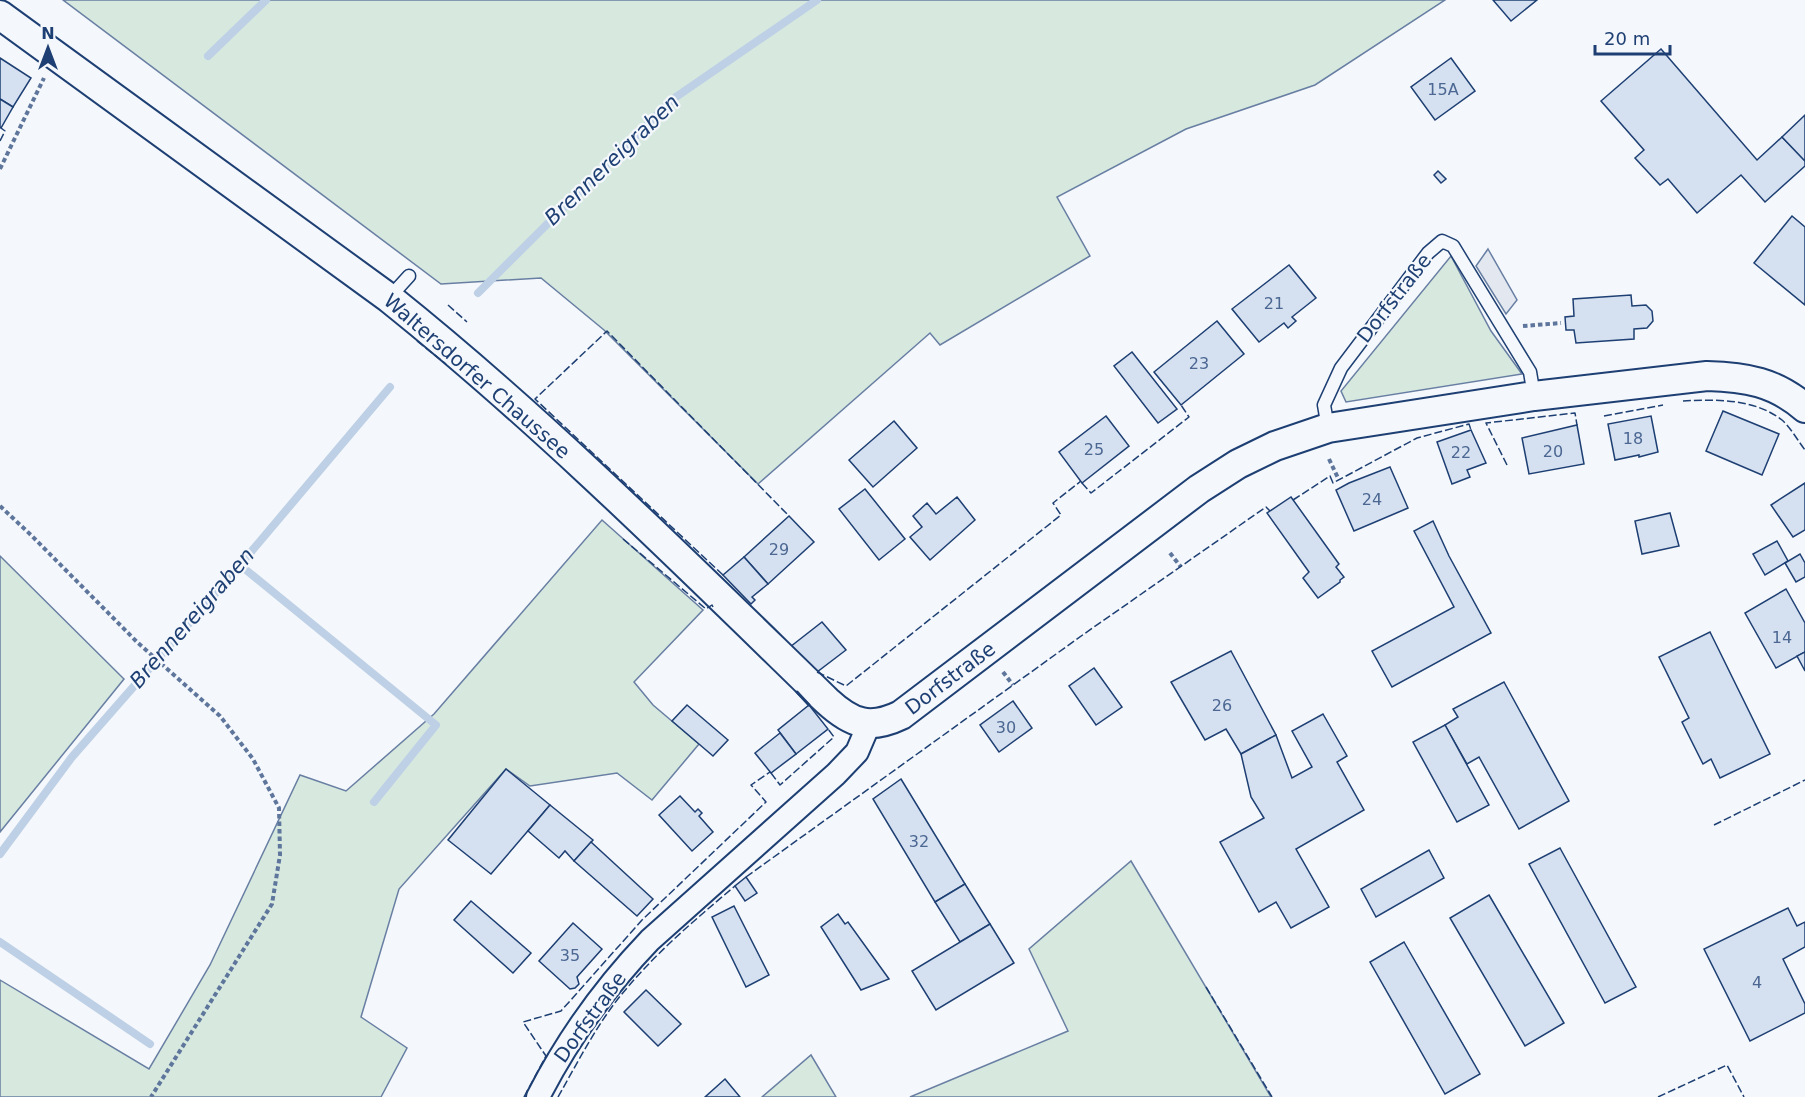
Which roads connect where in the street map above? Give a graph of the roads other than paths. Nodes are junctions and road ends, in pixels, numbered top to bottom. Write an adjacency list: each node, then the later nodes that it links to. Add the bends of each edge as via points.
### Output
1 (0, 15): 3 (street, Waltersdorfer Chaussee)
2 (409, 276): 3 (lane)
3 (389, 298): 7 (street, Waltersdorfer Chaussee, via 448,345 608,490 843,716)
4 (1534, 396): 5 (street, Dorfstraße, via 1735,376 1764,383); 6 (street, Dorfstraße); 6 (lane, Dorfstraße, via 1530,372 1453,246 1442,241 1428,253 1341,368 1324,405)
5 (1805, 408)
6 (1328, 428): 7 (street, Dorfstraße, via 1247,459 1199,489 902,715)
7 (869, 724): 8 (street, Dorfstraße, via 857,752 836,774 633,958 563,1050)
8 (538, 1097)

